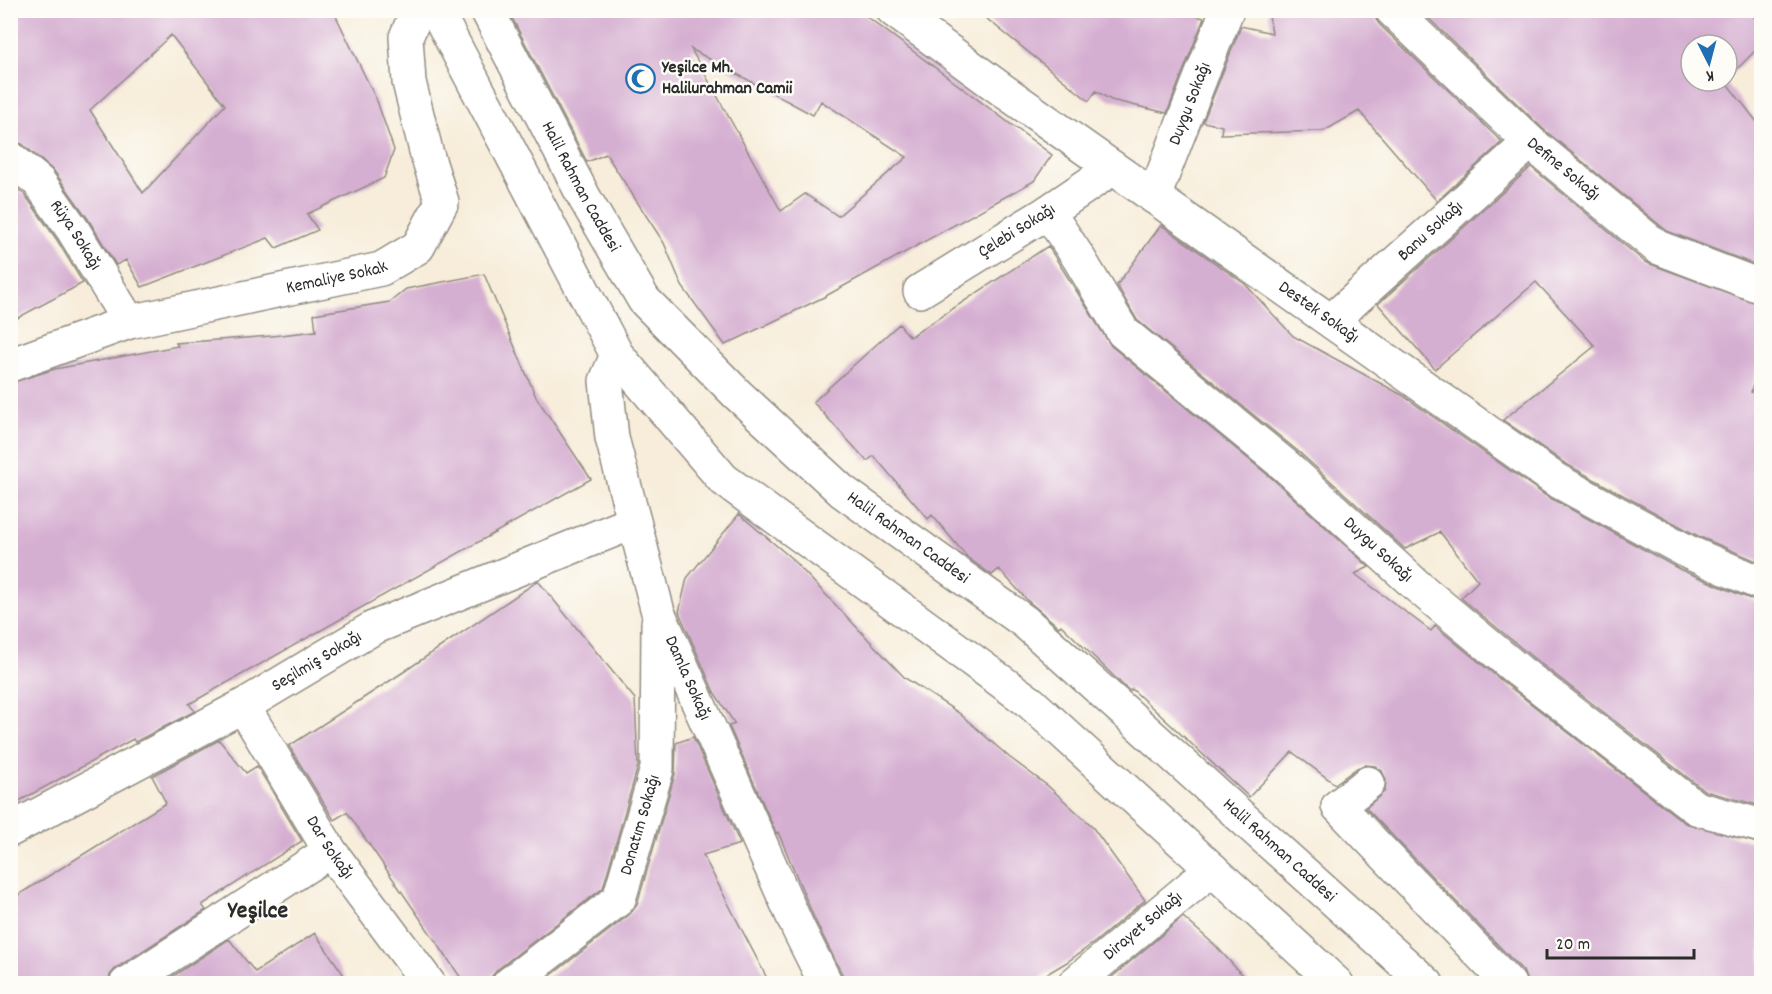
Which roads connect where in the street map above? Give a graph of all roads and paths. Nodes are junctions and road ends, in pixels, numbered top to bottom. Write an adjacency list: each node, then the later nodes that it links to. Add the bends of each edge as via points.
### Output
1 (418, 10): 15 (street, Kemaliye Sokak, via 406,37 409,82 442,202 418,247 381,269)
2 (436, 10): 16 (street)
3 (487, 10): 33 (street, Halil Rahman Caddesi, via 584,197 644,300 737,394 842,491 1025,622)
4 (893, 10): 9 (street, Destek Sokağı)
5 (1227, 10): 10 (street, Duygu Sokağı)
6 (1392, 10): 7 (street, Define Sokağı)
7 (1530, 142): 12 (street, Define Sokağı, via 1657,247); 14 (street, Banu Sokağı)
8 (10, 158): 15 (street, Rüya Sokağı, via 39,182)
9 (1113, 168): 10 (street, Destek Sokağı); 11 (street, Çelebi Sokağı)
10 (1154, 197): 14 (street, Destek Sokağı)
11 (1048, 212): 13 (street, Çelebi Sokağı); 23 (street, Duygu Sokağı, via 1123,333 1286,466 1417,586 1519,671 1696,808)
12 (1761, 287)
13 (920, 291)
14 (1331, 321): 19 (street, Destek Sokağı, via 1556,480 1690,553)
15 (129, 322): 17 (street, Kemaliye Sokak)
16 (617, 356): 18 (street, Damla Sokağı, via 606,381 612,438); 26 (street, via 723,479 1031,703)
17 (10, 364)
18 (634, 522): 20 (street, Damla Sokağı); 21 (street, Seçilmiş Sokağı, via 374,628)
19 (1761, 584)
20 (658, 612): 29 (street, Donatım Sokağı, via 657,769 619,899); 30 (street, Damla Sokağı)
21 (243, 706): 24 (street, Seçilmiş Sokağı); 25 (street, Dar Sokağı)
22 (1368, 783): 34 (street, via 1338,806)
23 (1761, 826)
24 (10, 830)
25 (330, 851): 27 (street); 28 (street, Dar Sokağı)
26 (1212, 869): 31 (street, Dirayet Sokağı); 32 (street)
27 (126, 984)
28 (429, 984)
29 (509, 984)
30 (826, 984)
31 (1074, 984)
32 (1336, 984)
33 (1427, 984)
34 (1509, 984)

